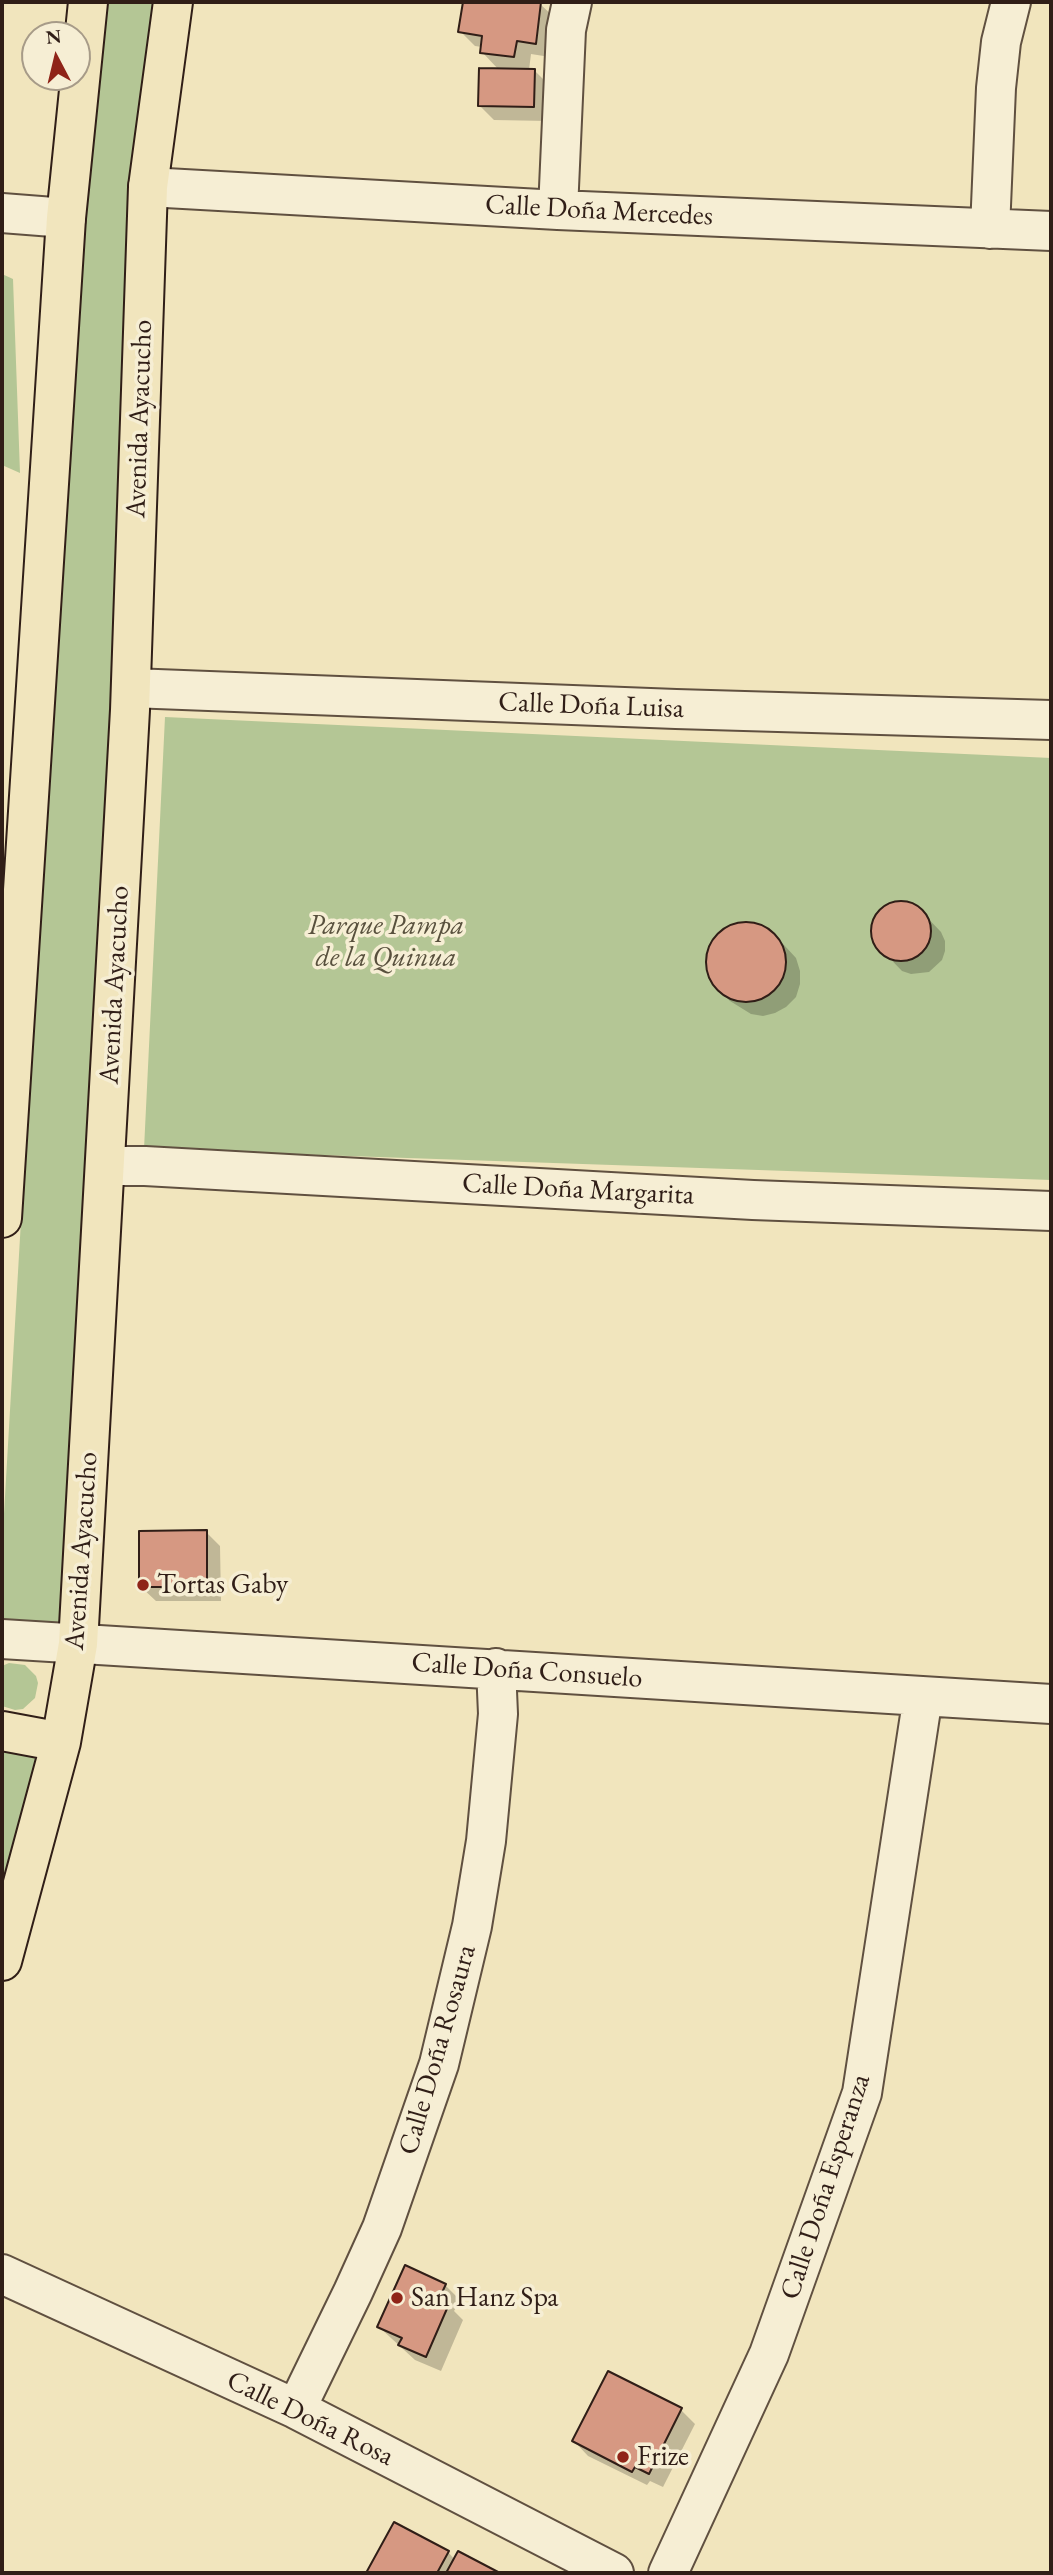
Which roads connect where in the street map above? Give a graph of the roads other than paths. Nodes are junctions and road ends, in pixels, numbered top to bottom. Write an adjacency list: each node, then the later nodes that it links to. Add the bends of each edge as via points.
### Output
1 (88, 2): 8 (main road)
2 (173, 2): 5 (main road, Avenida Ayacucho)
3 (572, 2): 6 (street, via 565,43)
4 (1011, 2): 9 (street, via 996,88)
5 (148, 187): 6 (street, Calle Doña Mercedes); 11 (main road, Avenida Ayacucho)
6 (558, 209): 9 (street, Calle Doña Mercedes)
7 (2, 213): 8 (street)
8 (66, 218): 15 (main road)
9 (990, 229): 10 (street, Calle Doña Mercedes)
10 (1051, 231)
11 (131, 688): 12 (street, Calle Doña Luisa); 13 (main road, Avenida Ayacucho)
12 (1051, 720)
13 (105, 1166): 14 (street, Calle Doña Margarita); 17 (main road, Avenida Ayacucho)
14 (1051, 1211)
15 (2, 1218)
16 (2, 1639): 17 (street, Calle Doña Consuelo)
17 (78, 1644): 18 (street, Calle Doña Consuelo); 22 (main road, Avenida Ayacucho)
18 (495, 1668): 19 (street, Calle Doña Consuelo); 25 (street, Calle Doña Rosaura, via 498,1714 486,1841 472,1926 439,2064 382,2228)
19 (923, 1696): 20 (street, Calle Doña Consuelo); 27 (street, Calle Doña Esperanza, via 862,2093 769,2354)
20 (1051, 1704)
21 (2, 1731): 22 (main road)
22 (61, 1742): 23 (main road, Avenida Ayacucho)
23 (2, 1961)
24 (2, 2274): 25 (street, Calle Doña Rosa)
25 (296, 2409): 26 (street, Calle Doña Rosa)
26 (614, 2573)
27 (668, 2573)

